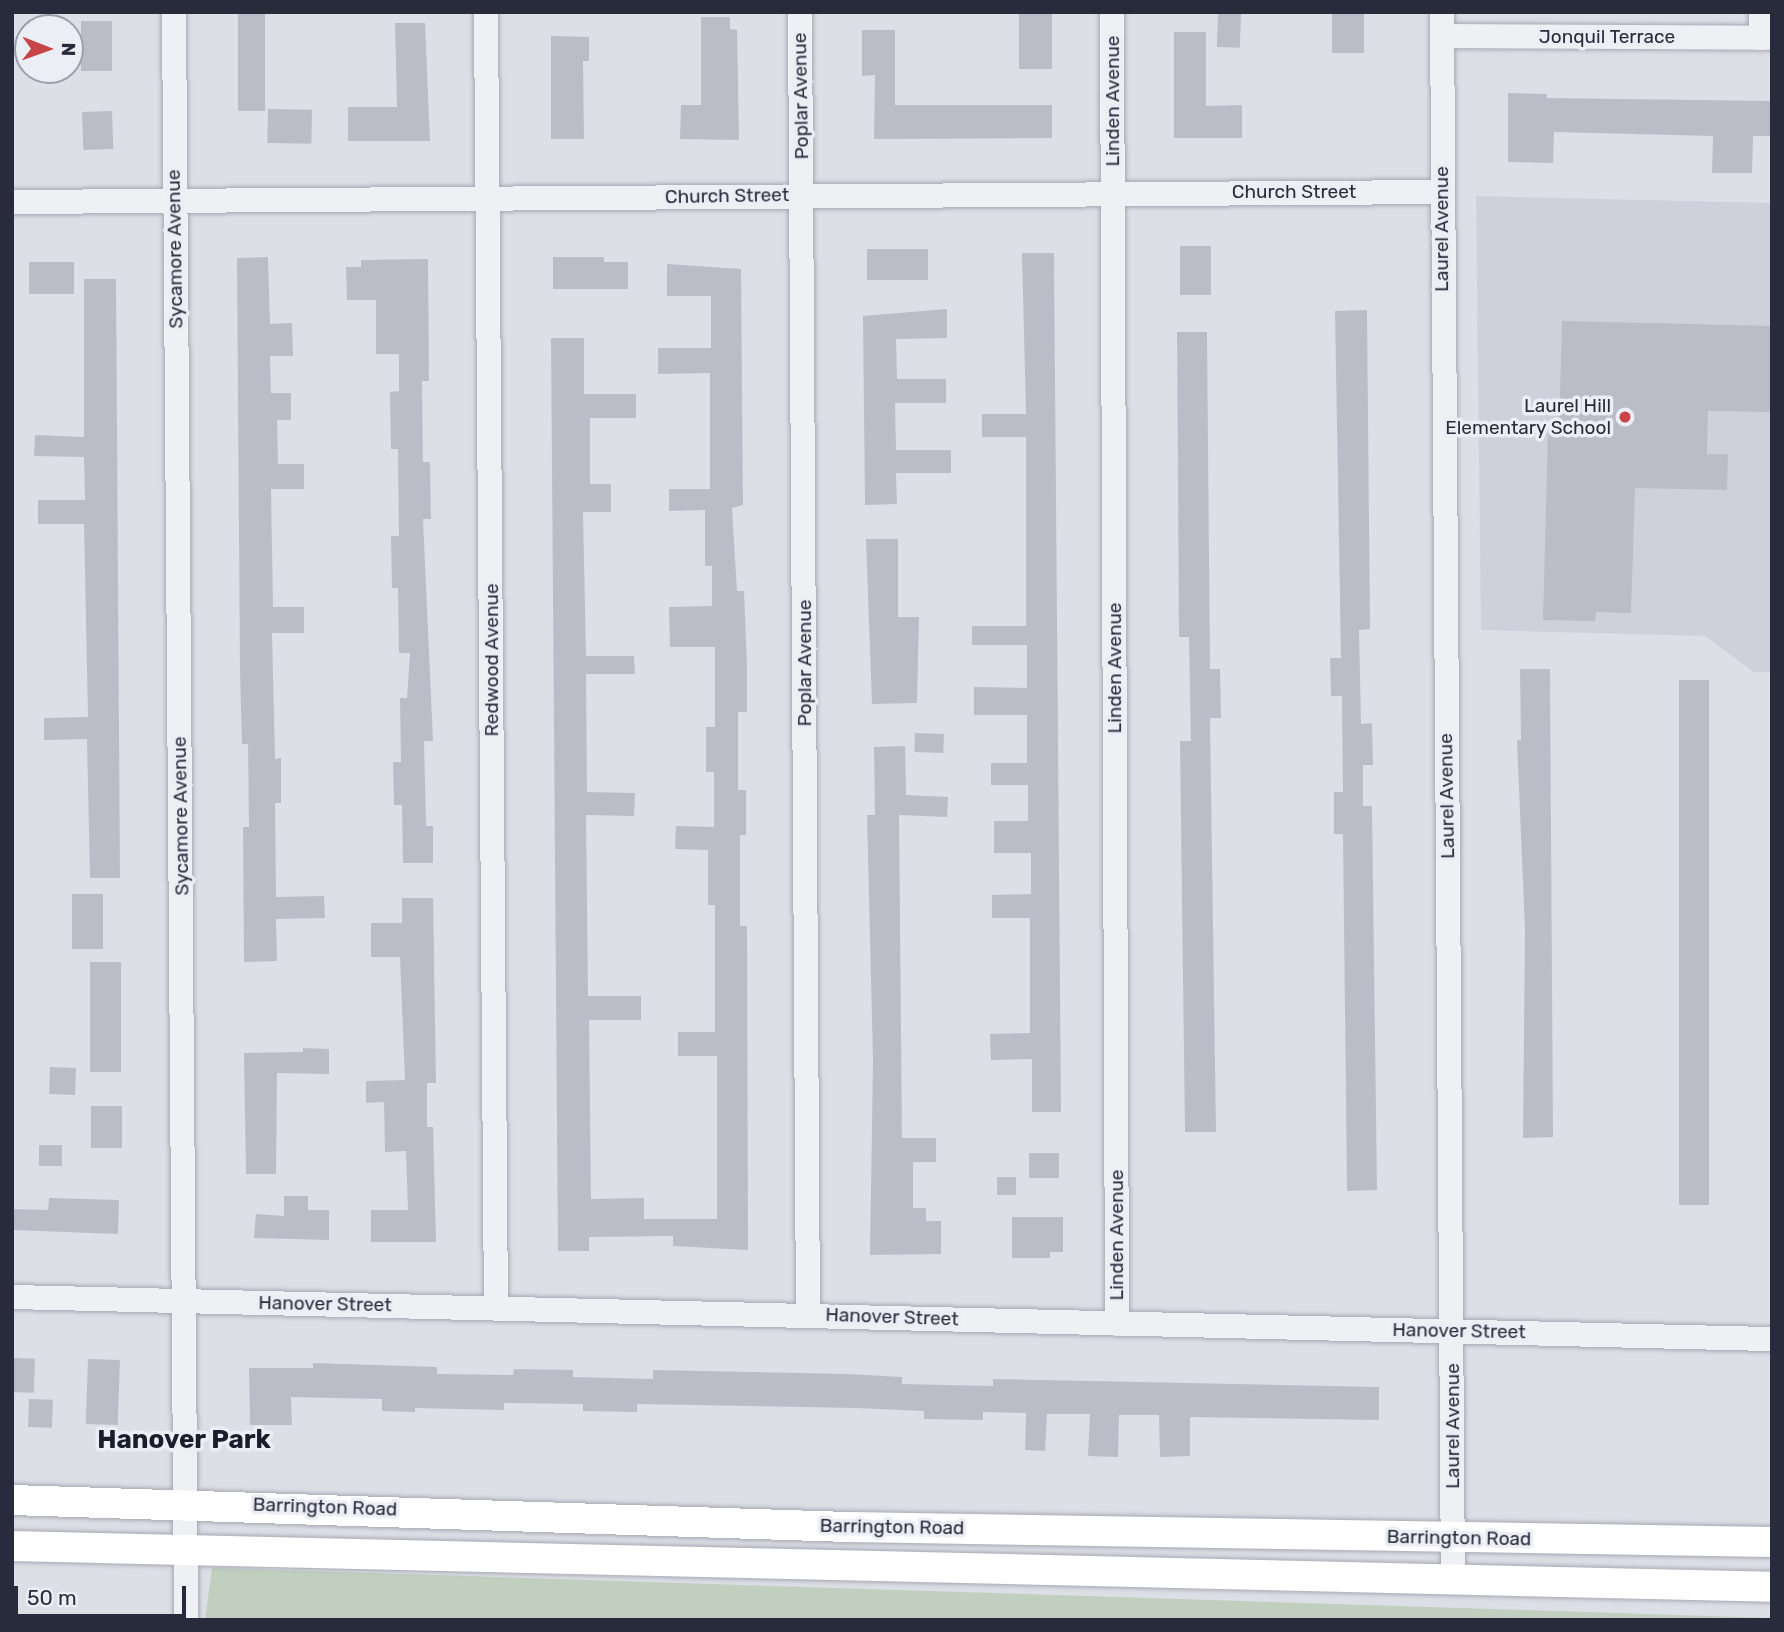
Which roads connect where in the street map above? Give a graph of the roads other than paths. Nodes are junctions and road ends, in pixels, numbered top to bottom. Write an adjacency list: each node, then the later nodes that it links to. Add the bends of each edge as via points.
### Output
1 (174, 12): 12 (street, Sycamore Avenue)
2 (486, 12): 11 (street, Redwood Avenue)
3 (800, 12): 10 (street, Poplar Avenue)
4 (1112, 12): 8 (street, Linden Avenue)
5 (1761, 12): 7 (street)
6 (1442, 24): 7 (street, Jonquil Terrace); 9 (street, Laurel Avenue)
7 (1766, 38)
8 (1113, 192): 9 (street, Church Street); 10 (street, Church Street); 18 (street, Linden Avenue)
9 (1441, 192): 19 (street, Laurel Avenue)
10 (802, 195): 11 (street, Church Street); 17 (street, Poplar Avenue)
11 (488, 198): 12 (street, Church Street); 16 (street, Redwood Avenue)
12 (175, 200): 13 (street, Church Street); 15 (street, Sycamore Avenue)
13 (12, 202)
14 (12, 1297): 15 (street, Hanover Street)
15 (185, 1304): 16 (street, Hanover Street); 22 (street, Sycamore Avenue)
16 (496, 1307): 17 (street, Hanover Street)
17 (808, 1314): 18 (street, Hanover Street)
18 (1117, 1324): 19 (street, Hanover Street)
19 (1452, 1331): 20 (street, Hanover Street); 23 (street, Laurel Avenue)
20 (1772, 1339)
21 (12, 1500): 22 (main road, Barrington Road)
22 (186, 1502): 23 (main road, Barrington Road, via 849,1527); 26 (street, Sycamore Avenue)
23 (1453, 1538): 24 (main road, Barrington Road); 27 (street, Laurel Avenue)
24 (1772, 1542)
25 (12, 1546): 26 (main road, Barrington Road)
26 (185, 1550): 27 (main road, Barrington Road); 29 (street, Sycamore Avenue)
27 (1454, 1579): 28 (main road, Barrington Road)
28 (1772, 1587)
29 (186, 1620)

